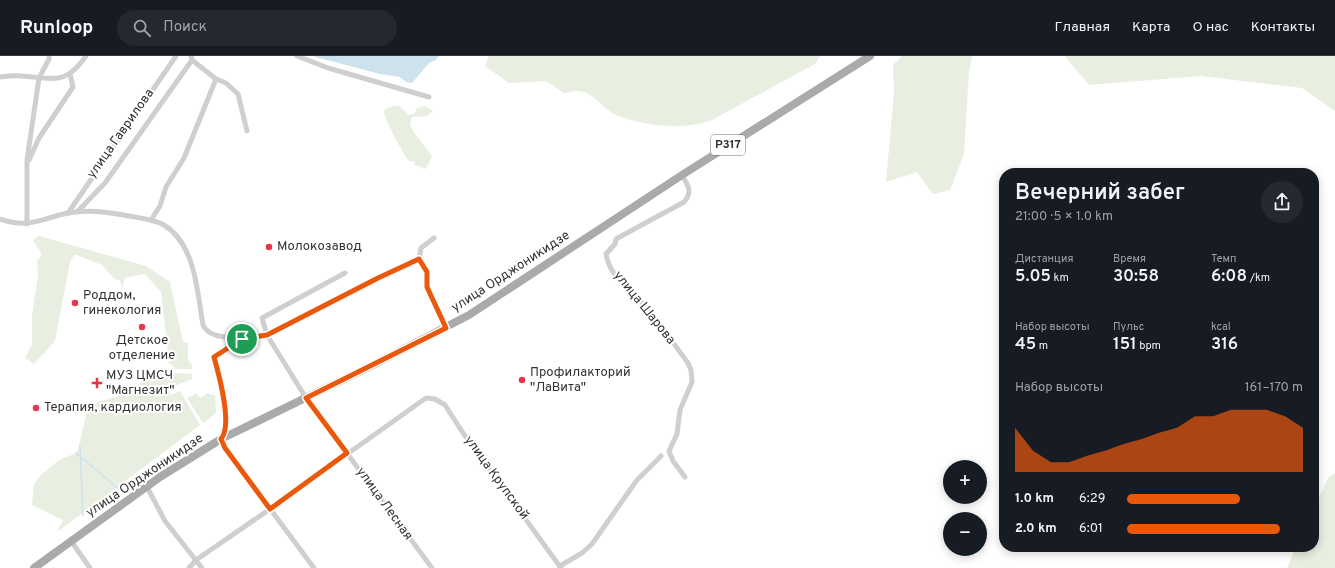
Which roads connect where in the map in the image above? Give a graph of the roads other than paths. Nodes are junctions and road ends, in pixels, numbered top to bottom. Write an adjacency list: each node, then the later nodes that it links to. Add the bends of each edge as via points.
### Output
1 (49, 56): 9 (street)
2 (86, 56): 7 (street)
3 (176, 56): 16 (street, улица Гаврилова)
4 (297, 56): 11 (street, via 328,68)
5 (870, 56): 14 (main road, Р317)
6 (191, 58): 10 (street, улица Гаврилова); 15 (street, улица Гаврилова, via 105,183)
7 (70, 74): 9 (street, via 55,80); 13 (street, via 73,87 39,138)
8 (0, 77): 9 (street, via 21,75)
9 (39, 78): 13 (street)
10 (216, 79): 12 (street, улица Гаврилова, via 226,83 238,94); 18 (street, via 184,158 166,187 160,206)
11 (429, 97)
12 (247, 131)
13 (27, 165): 19 (street)
14 (682, 175): 23 (main road, улица Орджоникидзе / Р317, via 496,299); 30 (street, улица Шарова, via 690,192 684,202 616,240 606,254 615,274 651,313 691,370 690,386 680,410 677,434 669,451)
15 (77, 212): 16 (street); 18 (street, via 96,211)
16 (68, 213): 19 (street)
17 (0, 219): 19 (street, via 15,224)
18 (151, 220): 25 (street, via 164,225 186,250 206,331 214,335)
19 (27, 224)
20 (434, 238): 21 (street, via 421,248)
21 (419, 259): 23 (street, via 427,272 427,287); 24 (street)
22 (345, 273): 24 (street, улица Лесная, via 262,318)
23 (446, 328): 26 (main road, улица Орджоникидзе / Р317)
24 (267, 335): 25 (street); 26 (street, улица Лесная)
25 (242, 339): 27 (street, via 214,357 223,390 226,420 224,436)
26 (306, 398): 27 (main road, улица Орджоникидзе / Р317); 28 (street, улица Лесная)
27 (221, 439): 31 (main road, улица Орджоникидзе / Р317); 32 (street)
28 (347, 453): 32 (street); 35 (street, улица Крупской, via 426,398 435,399 445,405); 41 (street, улица Лесная)
29 (661, 456): 35 (street, via 637,480 592,544 582,554)
30 (685, 477)
31 (147, 486): 33 (main road, улица Орджоникидзе / Р317); 34 (street, via 165,521)
32 (270, 509): 34 (street); 40 (street)
33 (71, 541): 36 (main road, улица Орджоникидзе / Р317); 37 (street)
34 (196, 560): 38 (street); 39 (street)
35 (561, 567)
36 (34, 568)
37 (90, 568)
38 (189, 568)
39 (202, 568)
40 (314, 568)
41 (432, 568)

